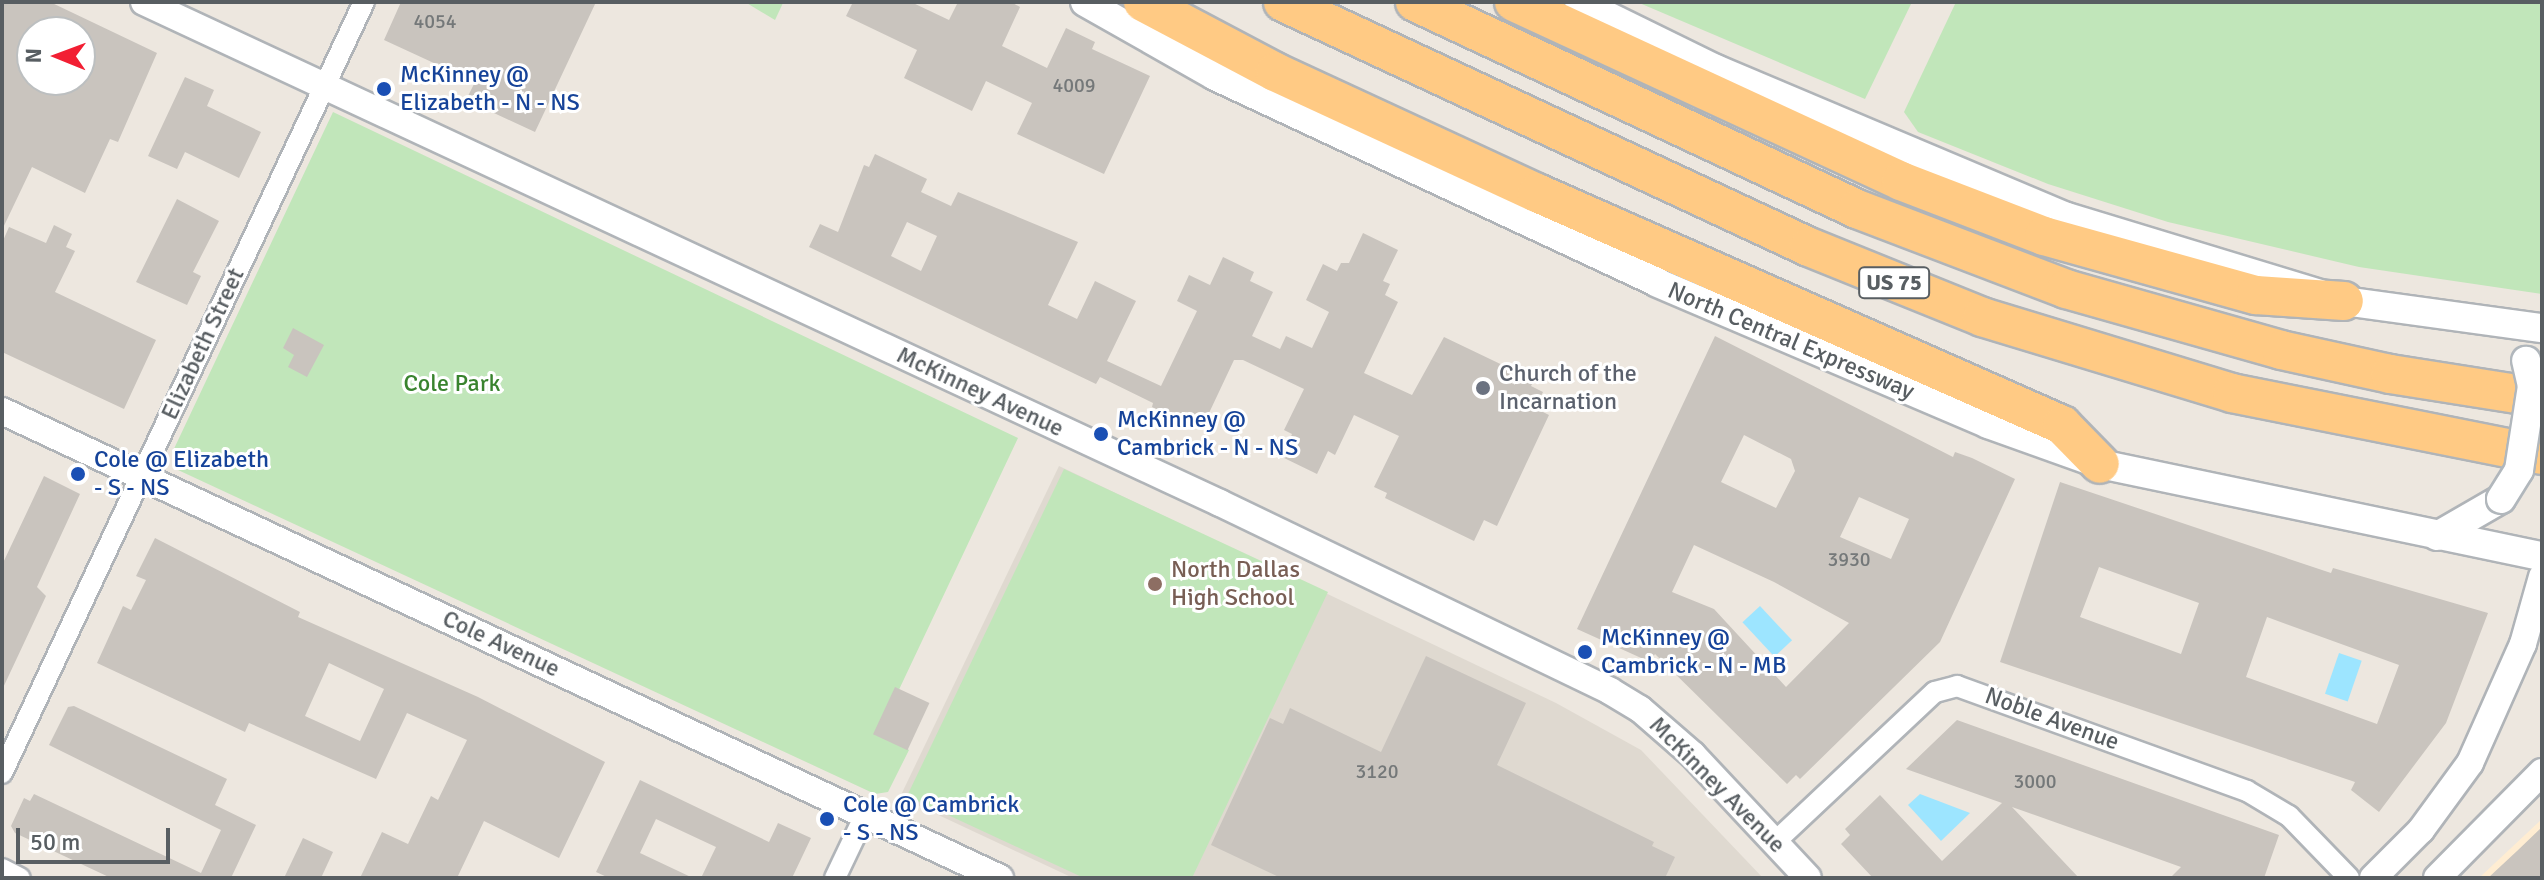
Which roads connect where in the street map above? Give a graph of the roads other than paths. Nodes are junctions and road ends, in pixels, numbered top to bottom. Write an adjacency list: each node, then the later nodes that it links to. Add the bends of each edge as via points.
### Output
1 (144, 2): 9 (street, McKinney Avenue)
2 (364, 2): 9 (street, Elizabeth Street)
3 (1085, 2): 16 (main road, North Central Expressway, via 1215,76 1658,283 1876,379)
4 (1143, 2): 16 (highway, via 1330,98 2062,425)
5 (1283, 2): 15 (highway, US 75, via 1786,237 1982,317 2232,393)
6 (1415, 2): 13 (highway, US 75, via 1857,209 2053,284 2281,350)
7 (1514, 2): 10 (highway, via 1901,181 2044,236 2256,295)
8 (1579, 2): 10 (main road, via 1716,69 2067,217)
9 (325, 86): 17 (street, Elizabeth Street); 24 (street, McKinney Avenue, via 1526,647 1640,709 1693,755)
10 (2344, 301): 11 (main road)
11 (2506, 323): 12 (main road); 18 (main road, bridge, via 2532,386 2519,470 2501,499)
12 (2542, 328)
13 (2542, 398)
14 (2, 411): 17 (street, Cole Avenue)
15 (2542, 455)
16 (2100, 464): 18 (main road, North Central Expressway)
17 (142, 476): 22 (street, Elizabeth Street); 23 (street, Cole Avenue)
18 (2437, 536): 19 (main road, North Central Expressway)
19 (2542, 556)
20 (2542, 577): 31 (street, via 2523,644 2470,763 2421,830)
21 (2542, 772): 32 (street)
22 (2, 773)
23 (865, 815): 27 (street); 28 (street, Cole Avenue)
24 (1775, 842): 29 (street, McKinney Avenue); 30 (street, Noble Avenue, via 1935,692 1957,686 2247,791 2289,816)
25 (2, 869): 26 (street)
26 (20, 878)
27 (835, 878)
28 (1000, 878)
29 (1808, 878)
30 (2349, 878)
31 (2373, 878)
32 (2437, 878)

